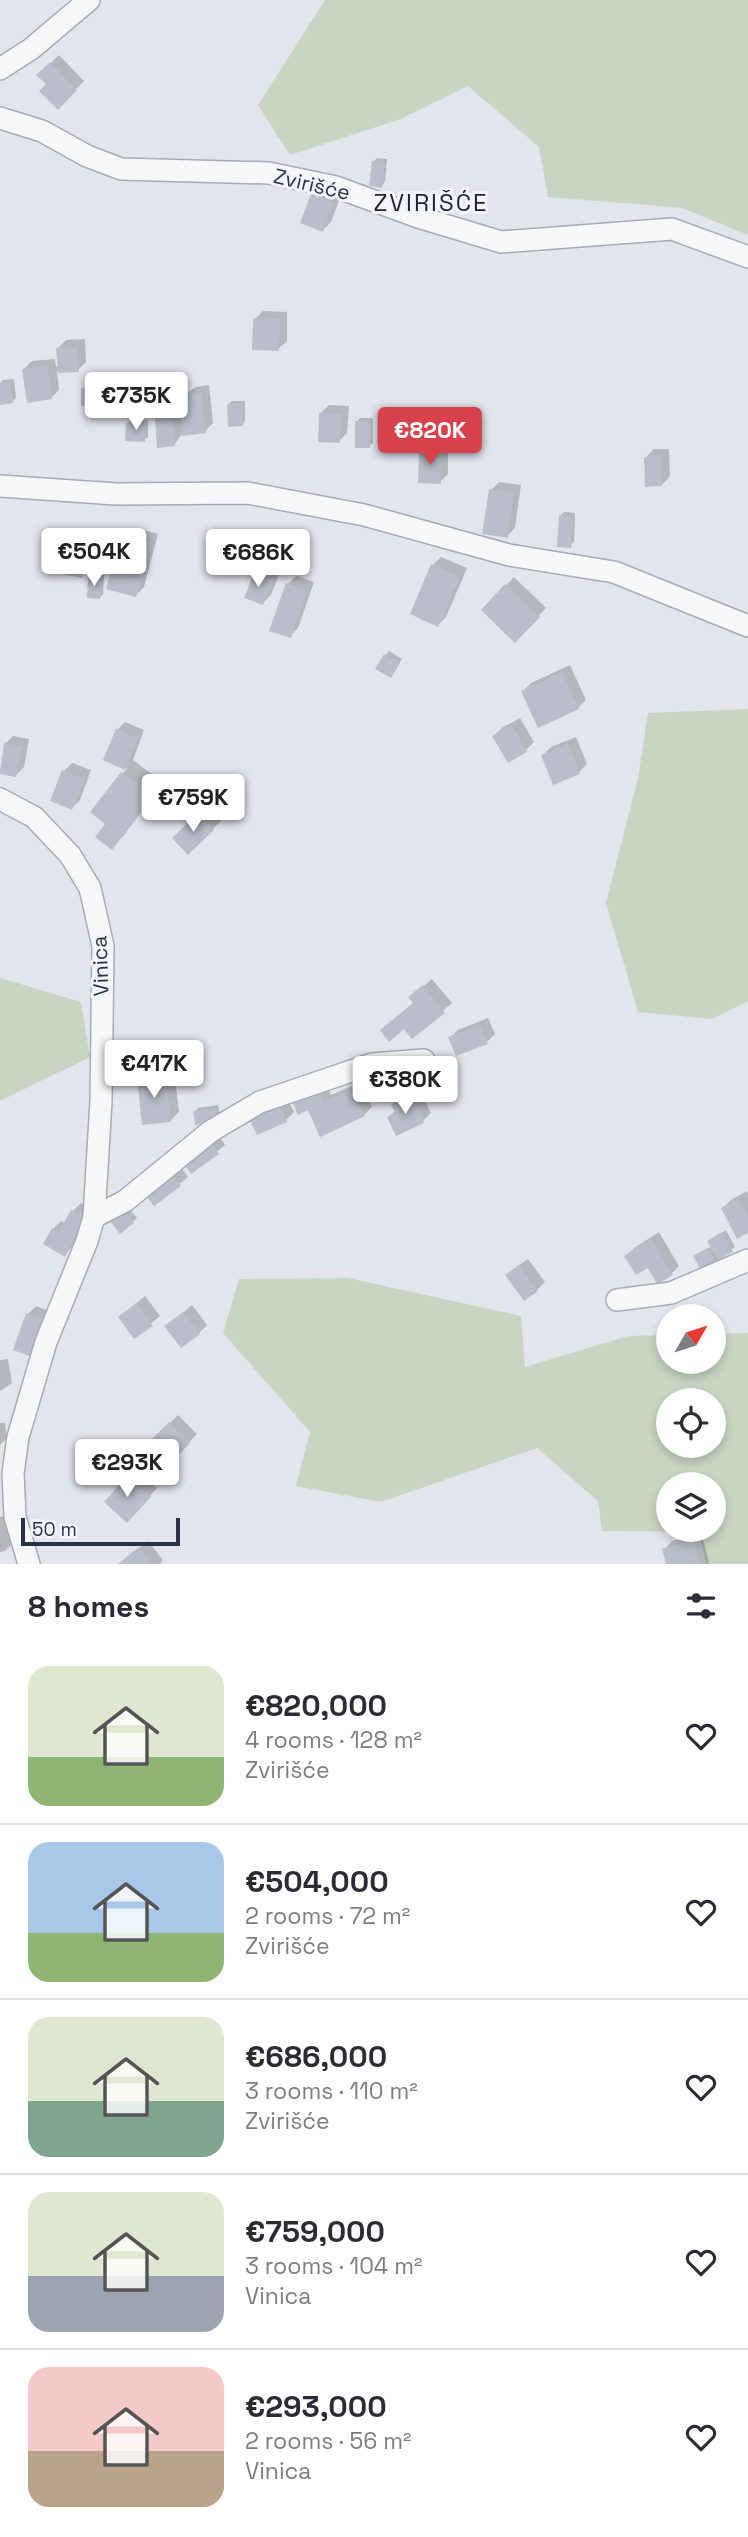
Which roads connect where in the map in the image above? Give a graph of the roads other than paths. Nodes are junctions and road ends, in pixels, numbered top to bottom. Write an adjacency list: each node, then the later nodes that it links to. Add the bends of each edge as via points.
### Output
1 (89, 0): 2 (street)
2 (0, 69)
3 (0, 118): 4 (street, Zvirišće, via 42,131 121,169 269,173 336,187 501,242 672,229)
4 (748, 257)
5 (0, 486): 6 (street, via 116,494 248,493 351,512 509,555 614,572)
6 (748, 626)
7 (0, 799): 9 (street, Vinica, via 34,817 70,855 93,900 103,946)
8 (424, 1060): 9 (street, via 372,1065 260,1102 211,1131 125,1200)
9 (94, 1217): 12 (street, Vinica, via 46,1342 18,1437 13,1473 15,1517)
10 (748, 1261): 11 (street, via 671,1293)
11 (617, 1300)
12 (29, 1564)

